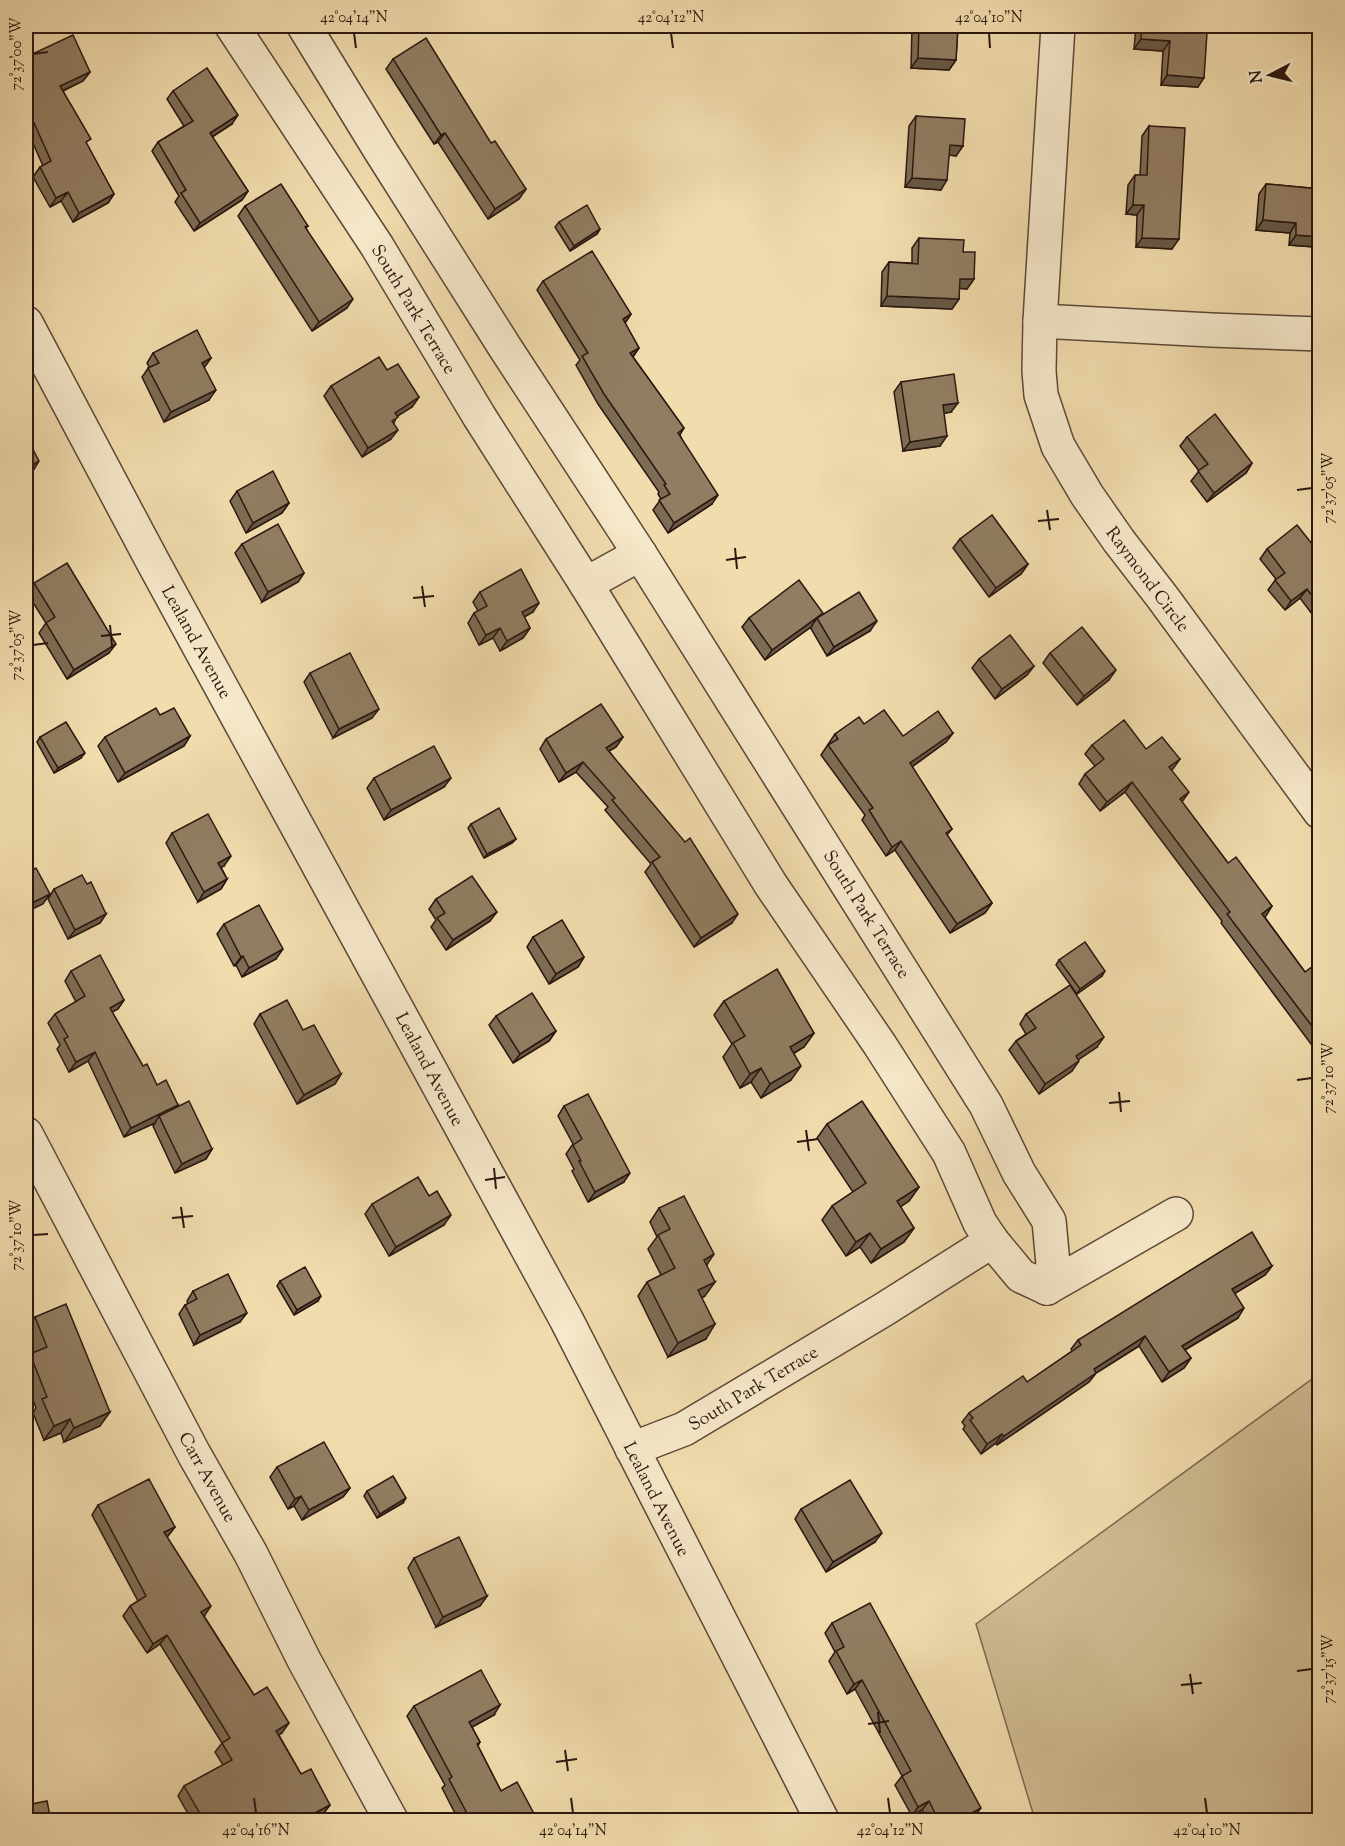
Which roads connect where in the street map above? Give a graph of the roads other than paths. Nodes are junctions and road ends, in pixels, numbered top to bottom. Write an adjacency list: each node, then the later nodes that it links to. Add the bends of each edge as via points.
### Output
1 (304, 26): 7 (street, South Park Terrace)
2 (1058, 26): 4 (street, Raymond Circle)
3 (241, 29): 8 (street, South Park Terrace)
4 (1040, 321): 6 (street); 9 (street, Raymond Circle, via 1041,395 1058,446 1119,541)
5 (26, 323): 14 (street, Lealand Avenue, via 566,1319)
6 (1320, 333)
7 (640, 554): 8 (street); 13 (street, South Park Terrace, via 986,1105 1018,1173 1049,1221 1053,1264)
8 (586, 584): 12 (street, South Park Terrace, via 771,885 949,1153 980,1223)
9 (1320, 812)
10 (26, 1134): 15 (street, Carr Avenue)
11 (1176, 1214): 13 (street)
12 (992, 1240): 13 (street, South Park Terrace, via 1021,1276); 14 (street, South Park Terrace, via 684,1429)
13 (1047, 1288)
14 (632, 1449): 16 (street, Lealand Avenue)
15 (391, 1821)
16 (822, 1821)

